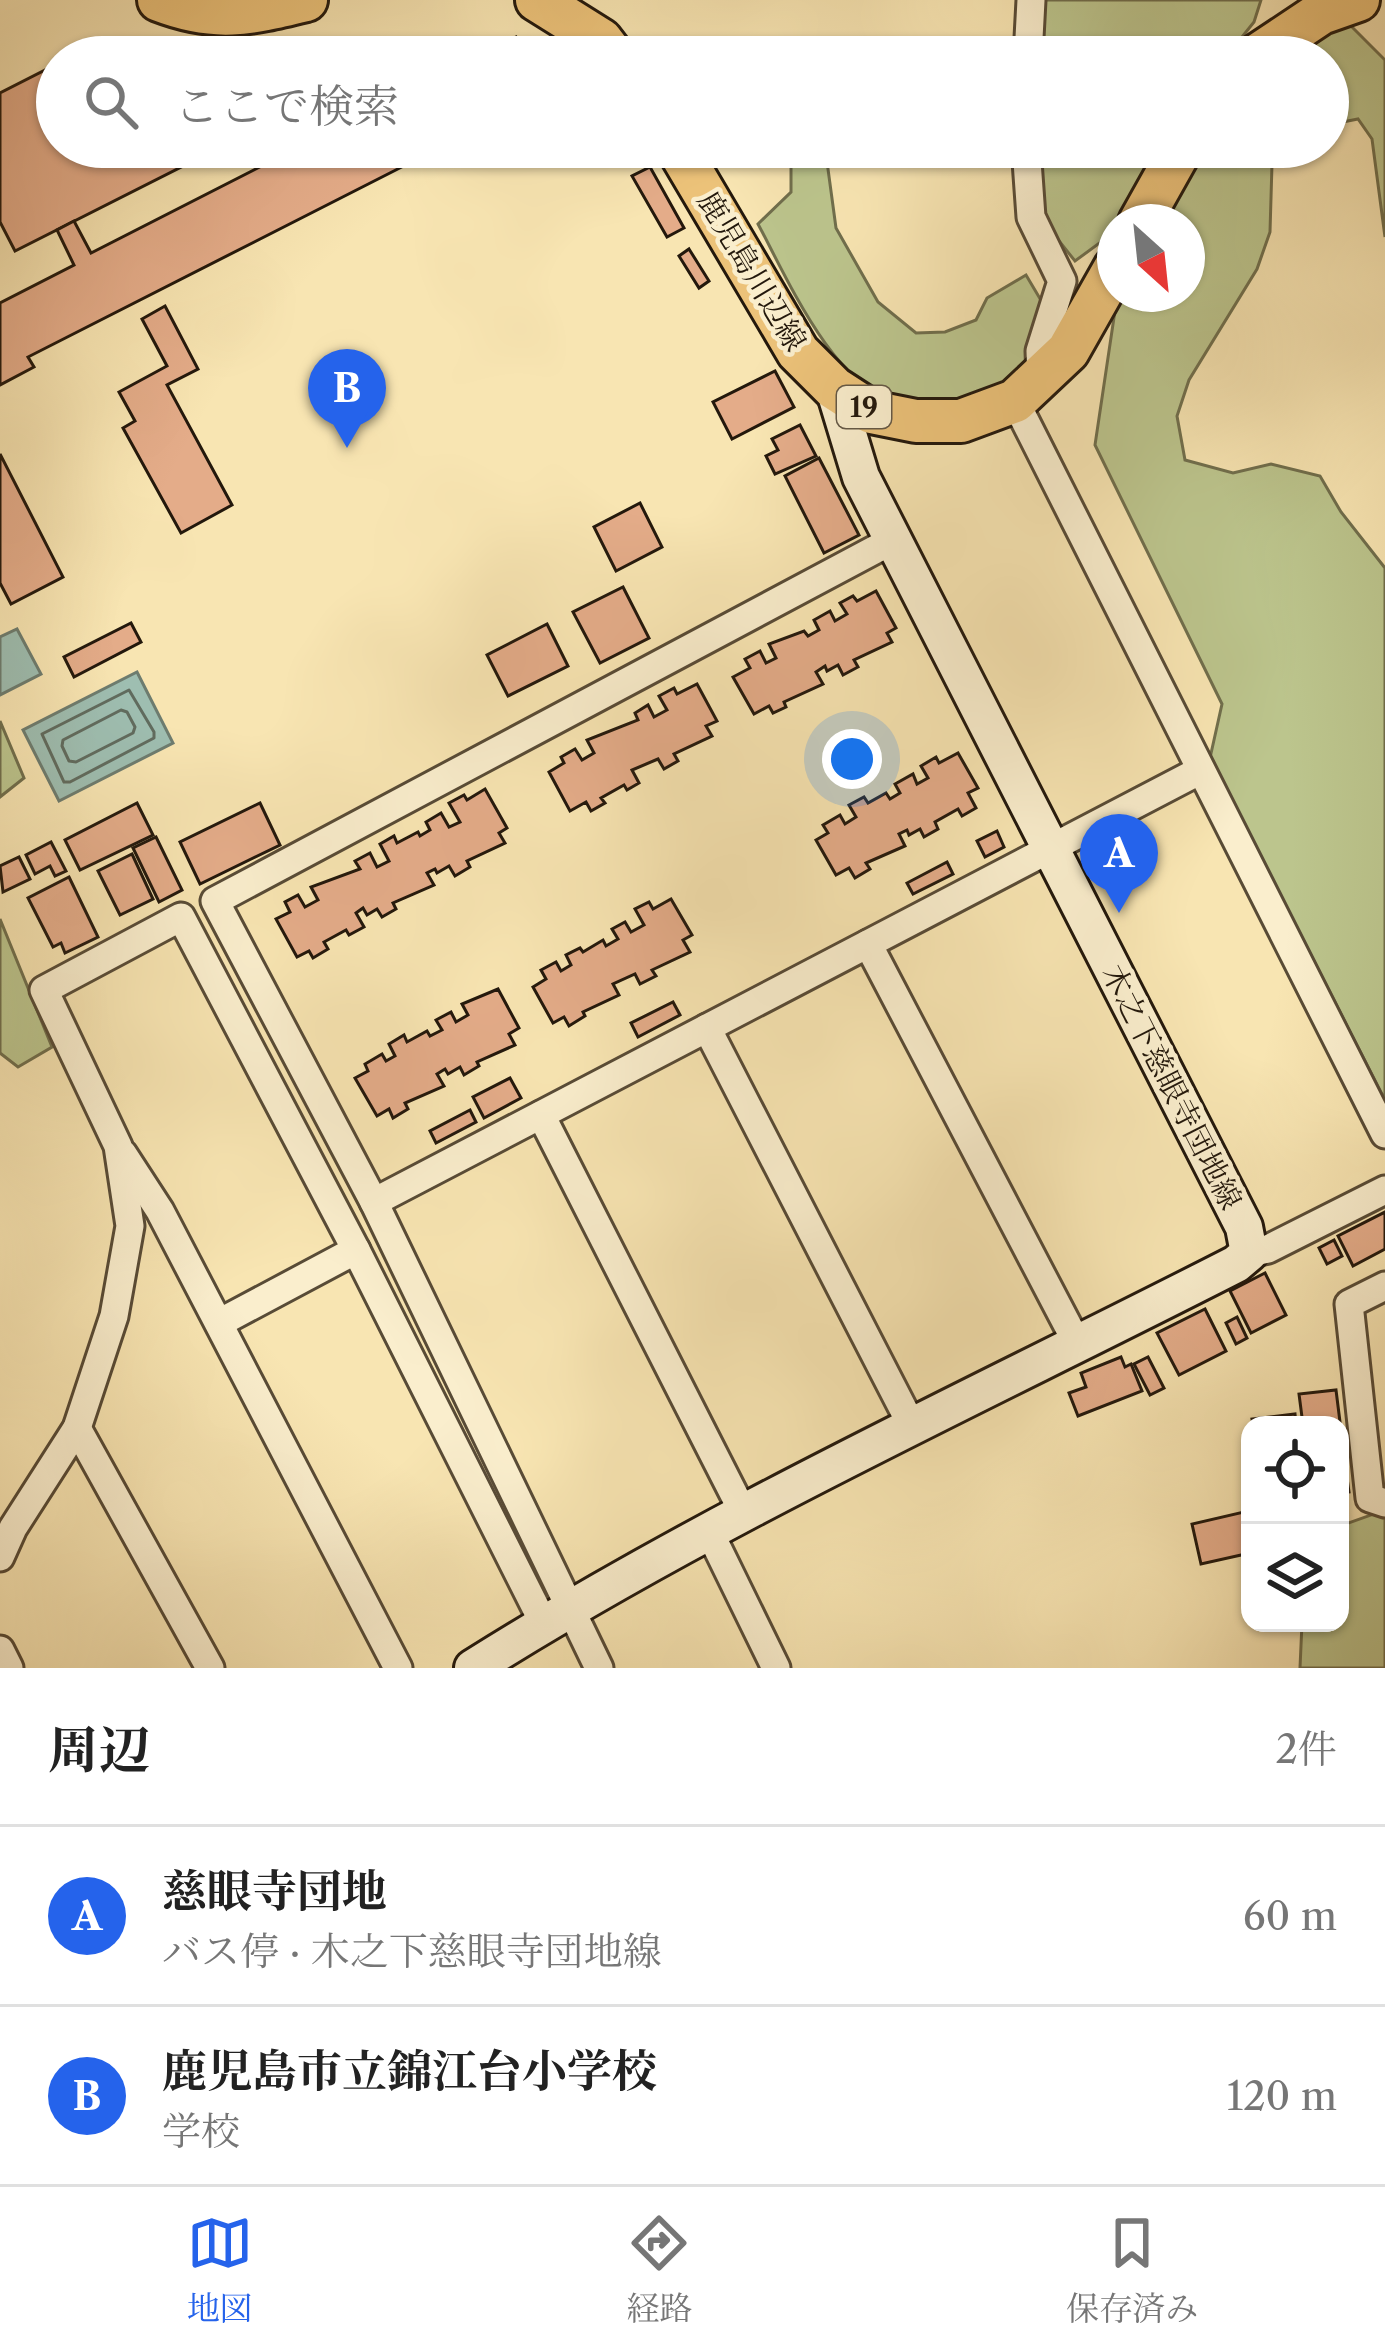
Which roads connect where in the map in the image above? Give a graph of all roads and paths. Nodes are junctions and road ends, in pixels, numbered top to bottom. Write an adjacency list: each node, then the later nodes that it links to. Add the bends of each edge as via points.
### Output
1 (159, 0): 2 (main road, via 216,16)
2 (306, 0)
3 (537, 0): 6 (main road)
4 (1031, 0): 7 (street)
5 (1358, 0): 8 (main road)
6 (595, 36)
7 (1029, 36)
8 (1286, 36)
9 (688, 168): 14 (main road, 鹿児島川辺線 / 19, via 798,352)
10 (1028, 168): 15 (street, via 1031,217 1062,281)
11 (1170, 168): 12 (main road)
12 (1150, 204)
13 (1097, 300): 15 (main road, via 1068,351)
14 (834, 388): 15 (main road, 鹿児島川辺線 / 19, via 871,412 916,421 961,421); 16 (street, 木之下慈眼寺団地線, via 861,477)
15 (1028, 390): 17 (street)
16 (892, 540): 18 (street, 木之下慈眼寺団地線); 25 (street, via 215,901)
17 (1198, 771): 18 (street); 22 (street)
18 (1050, 848): 19 (street); 27 (street, 木之下慈眼寺団地線, via 1244,1227)
19 (868, 944): 20 (street); 30 (street)
20 (707, 1028): 21 (street); 32 (street)
21 (541, 1115): 25 (street); 34 (street)
22 (1385, 1134)
23 (118, 1146): 26 (street, via 44,990 181,917); 29 (street); 31 (street, via 130,1226 114,1316)
24 (1385, 1190): 27 (street)
25 (374, 1202): 37 (street)
26 (356, 1250): 29 (street); 37 (street)
27 (1249, 1253): 30 (street)
28 (1385, 1286): 33 (street, via 1348,1304 1370,1498)
29 (219, 1323): 41 (street)
30 (1078, 1345): 32 (street)
31 (77, 1428): 36 (street); 40 (street)
32 (913, 1428): 34 (street)
33 (1385, 1504)
34 (744, 1514): 35 (street)
35 (709, 1531): 37 (street); 44 (street)
36 (0, 1557)
37 (557, 1616): 42 (street); 43 (street)
38 (0, 1650): 39 (street)
39 (9, 1668)
40 (210, 1668)
41 (398, 1668)
42 (472, 1668)
43 (599, 1668)
44 (776, 1668)

